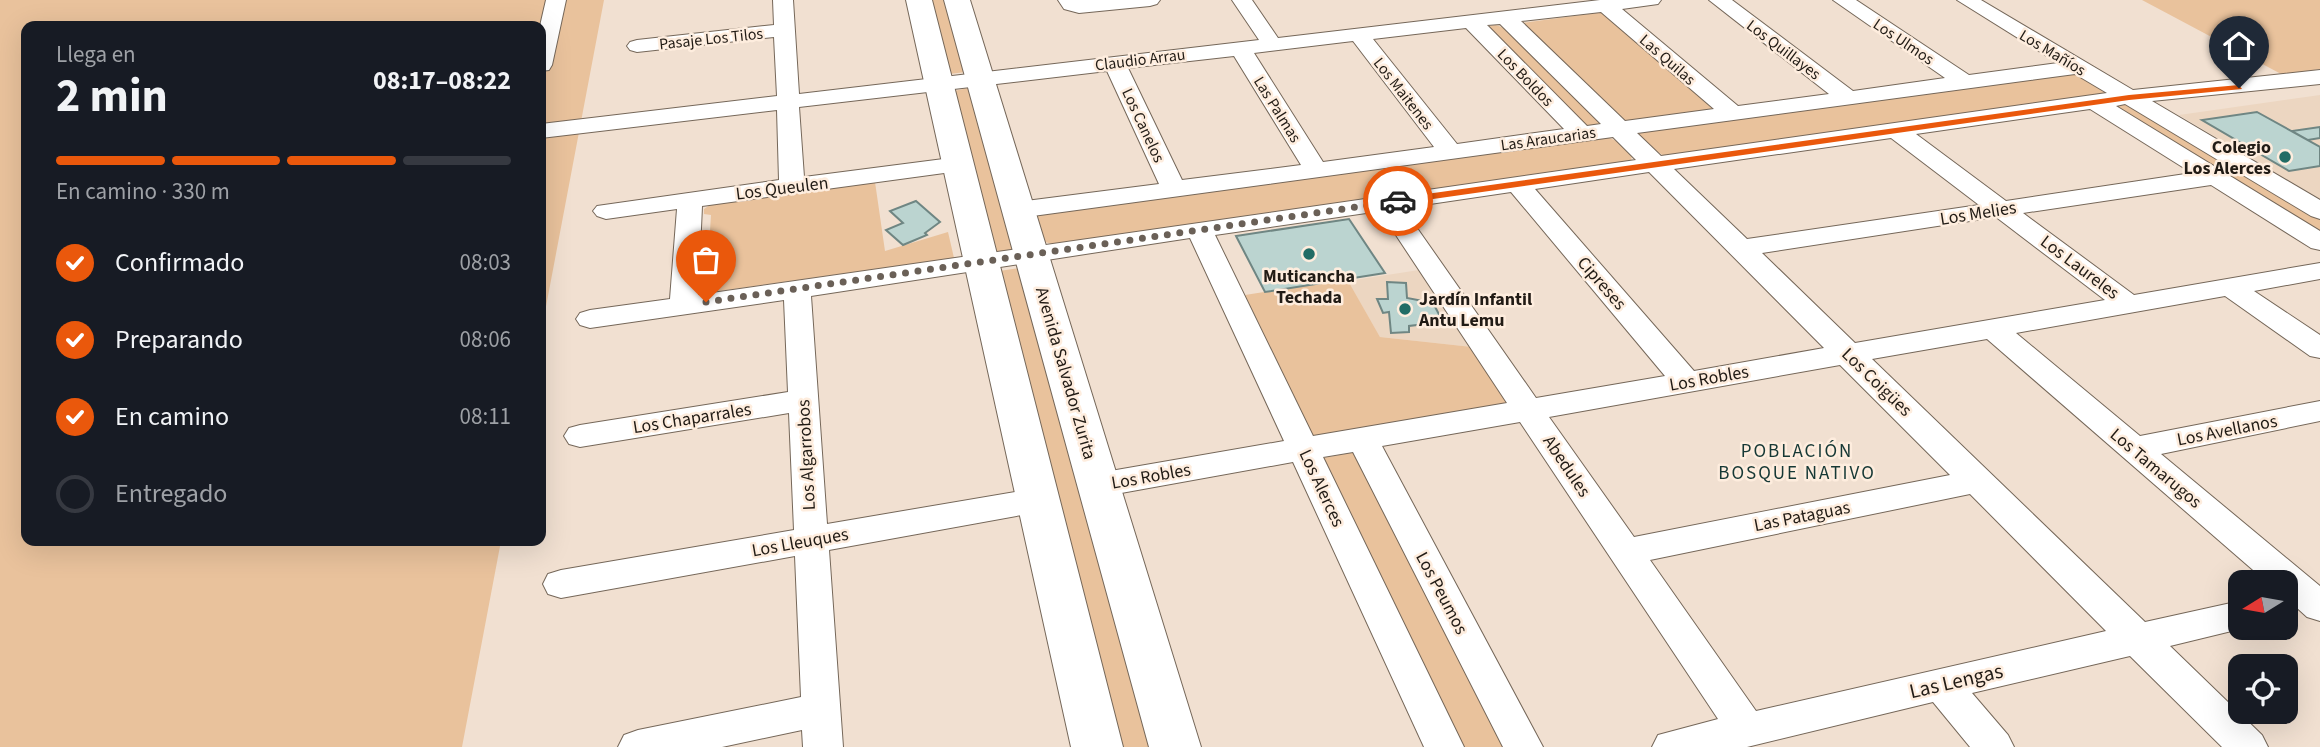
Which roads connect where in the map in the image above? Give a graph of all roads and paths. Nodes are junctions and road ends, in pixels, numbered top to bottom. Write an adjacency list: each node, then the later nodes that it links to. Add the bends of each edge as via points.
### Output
1 (556, 0): 17 (street)
2 (783, 0): 15 (street)
3 (919, 0): 25 (main road)
4 (957, 0): 24 (main road, Avenida Salvador Zurita)
5 (1068, 0): 6 (street, via 1079,7)
6 (1150, 0)
7 (1242, 0): 18 (street)
8 (1651, 0): 12 (street, Claudio Arrau)
9 (1719, 0): 28 (street, Los Quillayes)
10 (1843, 0): 26 (street, Los Ulmos)
11 (1966, 0): 22 (street, Los Mañíos)
12 (1605, 5): 13 (street, Claudio Arrau); 31 (street, Las Quilas)
13 (1518, 10): 14 (street, Claudio Arrau); 32 (street, Los Coigües)
14 (1471, 21): 16 (street, Claudio Arrau); 35 (street, Los Boldos)
15 (784, 30): 19 (street, Pasaje Los Tilos); 29 (street)
16 (1358, 34): 18 (street, Claudio Arrau); 36 (street, Los Maitenes)
17 (546, 43)
18 (1272, 44): 20 (street, Claudio Arrau)
19 (637, 46)
20 (1240, 48): 21 (street, Claudio Arrau); 39 (street, Las Palmas)
21 (1115, 62): 24 (street, Claudio Arrau); 43 (street, Los Canelos)
22 (2078, 67): 26 (street, Las Araucarias); 27 (street, Los Mañíos)
23 (2320, 77): 27 (street)
24 (980, 78): 25 (street, Claudio Arrau); 47 (main road, Avenida Salvador Zurita)
25 (939, 82): 29 (street, Claudio Arrau); 37 (main road)
26 (1965, 82): 28 (street, Las Araucarias)
27 (2129, 97): 30 (street); 49 (street, Los Mañíos)
28 (1849, 98): 31 (street, Las Araucarias)
29 (788, 100): 33 (street, Claudio Arrau); 42 (street)
30 (2094, 102): 34 (street); 40 (street)
31 (1732, 113): 32 (street, Las Araucarias)
32 (1619, 129): 35 (street, Las Araucarias); 38 (street, Los Coigües)
33 (546, 130)
34 (1896, 130): 38 (street); 46 (street, Los Laureles)
35 (1581, 134): 36 (street, Las Araucarias)
36 (1450, 151): 39 (street, Las Araucarias)
37 (959, 164): 42 (street, Los Queulen); 54 (main road)
38 (1656, 164): 41 (street); 52 (street, Los Coigües)
39 (1316, 170): 43 (street, Las Araucarias)
40 (2215, 177): 46 (street, Los Melies); 51 (street)
41 (1517, 184): 45 (street); 64 (street, Cipreses)
42 (792, 186): 44 (street, Los Queulen)
43 (1174, 189): 47 (street, Las Araucarias)
44 (690, 200): 48 (street, Los Queulen); 59 (street)
45 (1387, 203): 50 (street); 66 (street, Abedules)
46 (2003, 209): 52 (street, Los Melies); 58 (street, Los Laureles)
47 (1018, 210): 53 (main road, Avenida Salvador Zurita)
48 (606, 211)
49 (2320, 211)
50 (1199, 229): 53 (street); 70 (street, Los Alerces)
51 (2320, 242)
52 (1741, 248): 63 (street, Los Coigües)
53 (1031, 255): 54 (street); 73 (main road, Avenida Salvador Zurita)
54 (982, 263): 57 (street); 74 (main road)
55 (2320, 271): 56 (street, Los Robles)
56 (2231, 287): 58 (street, Los Robles); 62 (street)
57 (797, 289): 59 (street); 65 (street, Los Algarrobos)
58 (2129, 304): 61 (street, Los Robles)
59 (684, 305): 60 (street)
60 (590, 318)
61 (1992, 328): 63 (street, Los Robles); 71 (street, Los Tamarugos)
62 (2320, 349)
63 (1849, 354): 64 (street, Los Robles); 72 (street, Los Coigües)
64 (1687, 382): 66 (street, Los Robles)
65 (803, 400): 68 (street, Los Chaparrales); 75 (street, Los Algarrobos)
66 (1529, 410): 69 (street, Los Robles); 76 (street, Abedules)
67 (2320, 411): 71 (street, Los Avellanos)
68 (580, 436)
69 (1362, 439): 70 (street, Los Robles); 88 (street, Los Peumos)
70 (1303, 449): 73 (street, Los Robles); 87 (street, Los Alerces)
71 (2133, 449): 78 (street, Los Tamarugos)
72 (1978, 481): 76 (street, Las Pataguas); 80 (street, Los Coigües)
73 (1099, 485): 86 (main road, Avenida Salvador Zurita)
74 (1038, 500): 75 (street, Los Lleuques); 85 (main road)
75 (811, 540): 77 (street, Los Lleuques); 82 (street, Los Algarrobos)
76 (1626, 552): 83 (street, Abedules)
77 (561, 584)
78 (2309, 601)
79 (2228, 618): 80 (street, Las Lengas)
80 (2139, 638): 81 (street, Las Lengas); 91 (street, Los Coigües)
81 (1941, 684): 83 (street, Las Lengas); 90 (street)
82 (822, 729): 84 (street)
83 (1747, 730): 89 (street, Las Lengas)
84 (638, 747)
85 (1097, 747)
86 (1175, 747)
87 (1444, 747)
88 (1522, 747)
89 (1672, 747)
90 (1994, 747)
91 (2248, 747)

